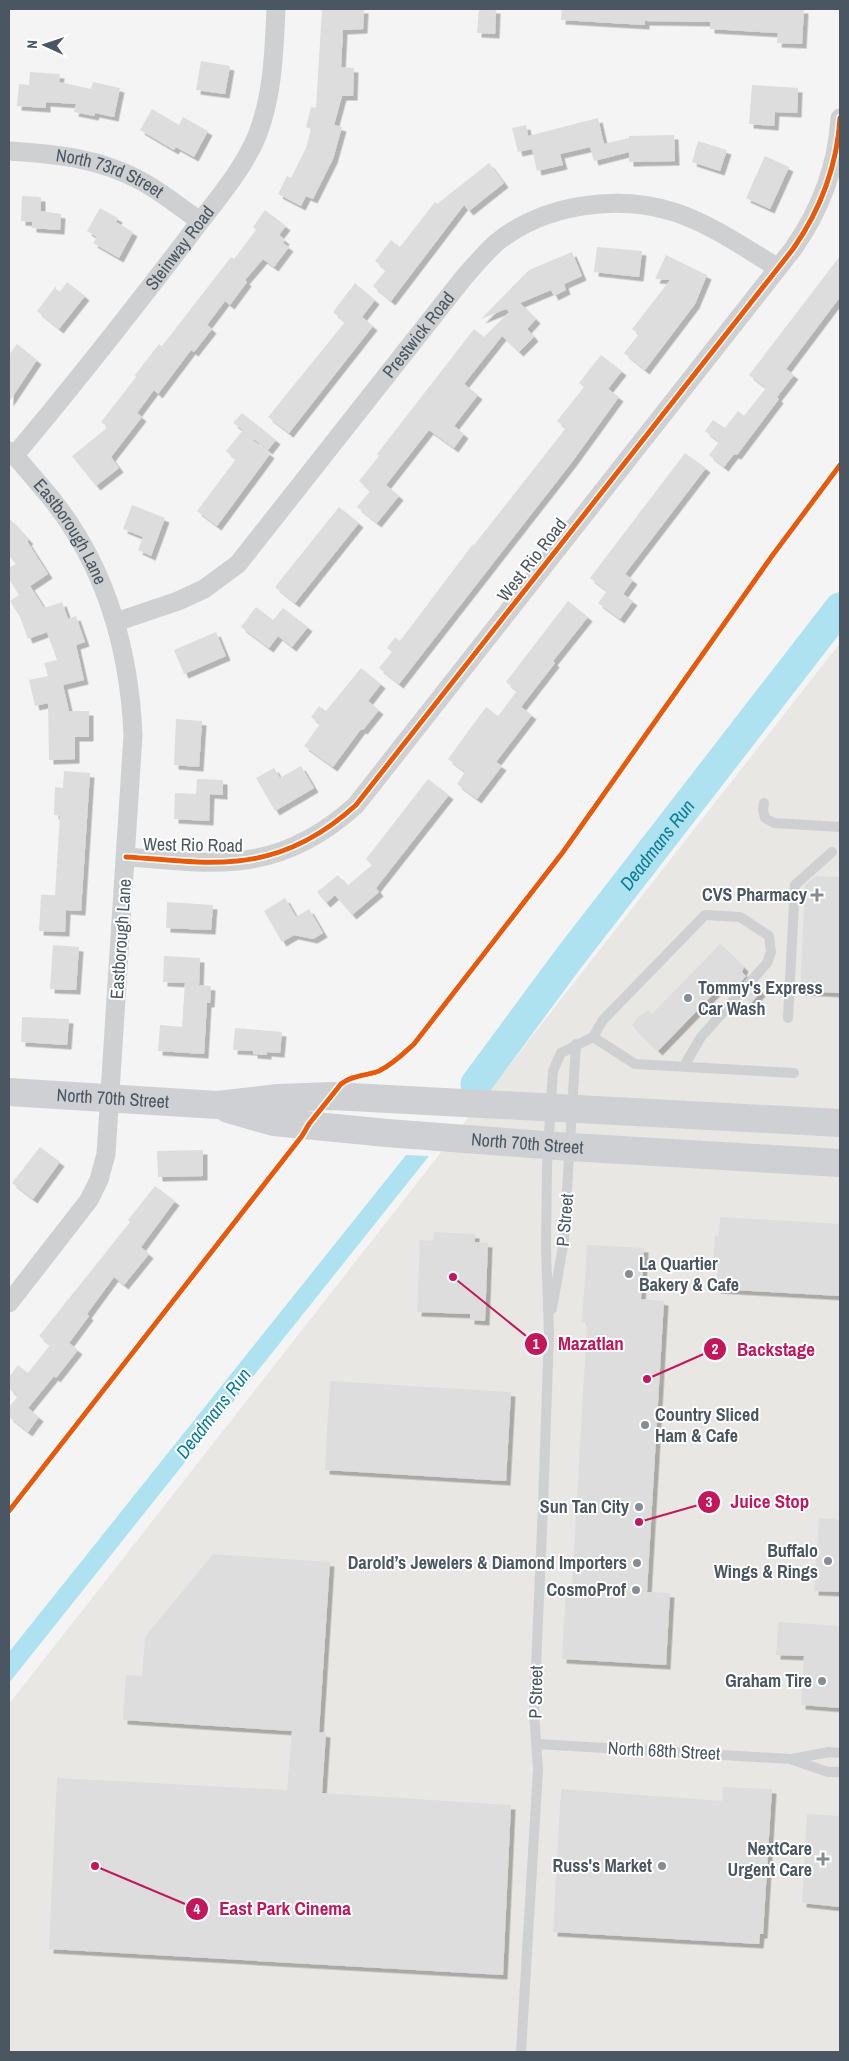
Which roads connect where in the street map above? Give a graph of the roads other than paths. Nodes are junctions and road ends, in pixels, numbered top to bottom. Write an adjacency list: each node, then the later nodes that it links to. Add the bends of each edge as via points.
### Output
1 (276, 9): 4 (street, Steinway Road, via 268,103 257,135 242,164)
2 (840, 118): 5 (street, West Rio Road, via 837,147 826,189 807,228)
3 (9, 151): 4 (street, North 73rd Street, via 70,156 112,167 144,182)
4 (200, 221): 6 (street, Steinway Road, via 147,291)
5 (778, 268): 7 (street, Prestwick Road, via 699,223 674,212 649,207 613,203 585,206 558,212 520,228 496,243 465,276 238,564 204,590); 11 (street, West Rio Road, via 365,795 346,815 307,841 252,859 208,862)
6 (12, 454): 7 (street, Eastborough Lane, via 56,505 81,542)
7 (116, 622): 11 (street, Eastborough Lane, via 128,675 133,735)
8 (764, 803): 9 (lane, via 765,818 774,823)
9 (840, 827)
10 (832, 852): 12 (lane, via 795,885)
11 (126, 857): 18 (street, Eastborough Lane)
12 (788, 1018)
13 (593, 1037): 14 (lane); 15 (lane, via 635,1064); 15 (lane, via 603,1020 705,915 740,917 769,936 771,952 767,963 701,1037)
14 (576, 1044): 20 (lane); 20 (lane, via 561,1053 553,1071)
15 (684, 1066): 16 (lane)
16 (794, 1073)
17 (9, 1092): 18 (main road, North 70th Street)
18 (111, 1099): 19 (main road, North 70th Street); 24 (street, Eastborough Lane, via 106,1154 89,1200)
19 (217, 1106): 20 (main road, North 70th Street, via 278,1098 332,1096); 22 (main road, North 70th Street, via 274,1122)
20 (562, 1107): 21 (main road, North 70th Street); 22 (lane, P Street); 22 (lane, P Street)
21 (840, 1123)
22 (559, 1146): 23 (main road, North 70th Street); 25 (lane, P Street, via 546,1248); 25 (lane, P Street, via 564,1240)
23 (840, 1163)
24 (9, 1303)
25 (549, 1332): 26 (lane, P Street, via 534,1713)
26 (537, 1744): 28 (lane, North 68th Street); 30 (lane, P Street)
27 (840, 1752): 28 (lane, North 68th Street)
28 (790, 1759): 29 (lane, North 68th Street, via 828,1772)
29 (840, 1772)
30 (521, 2052)

